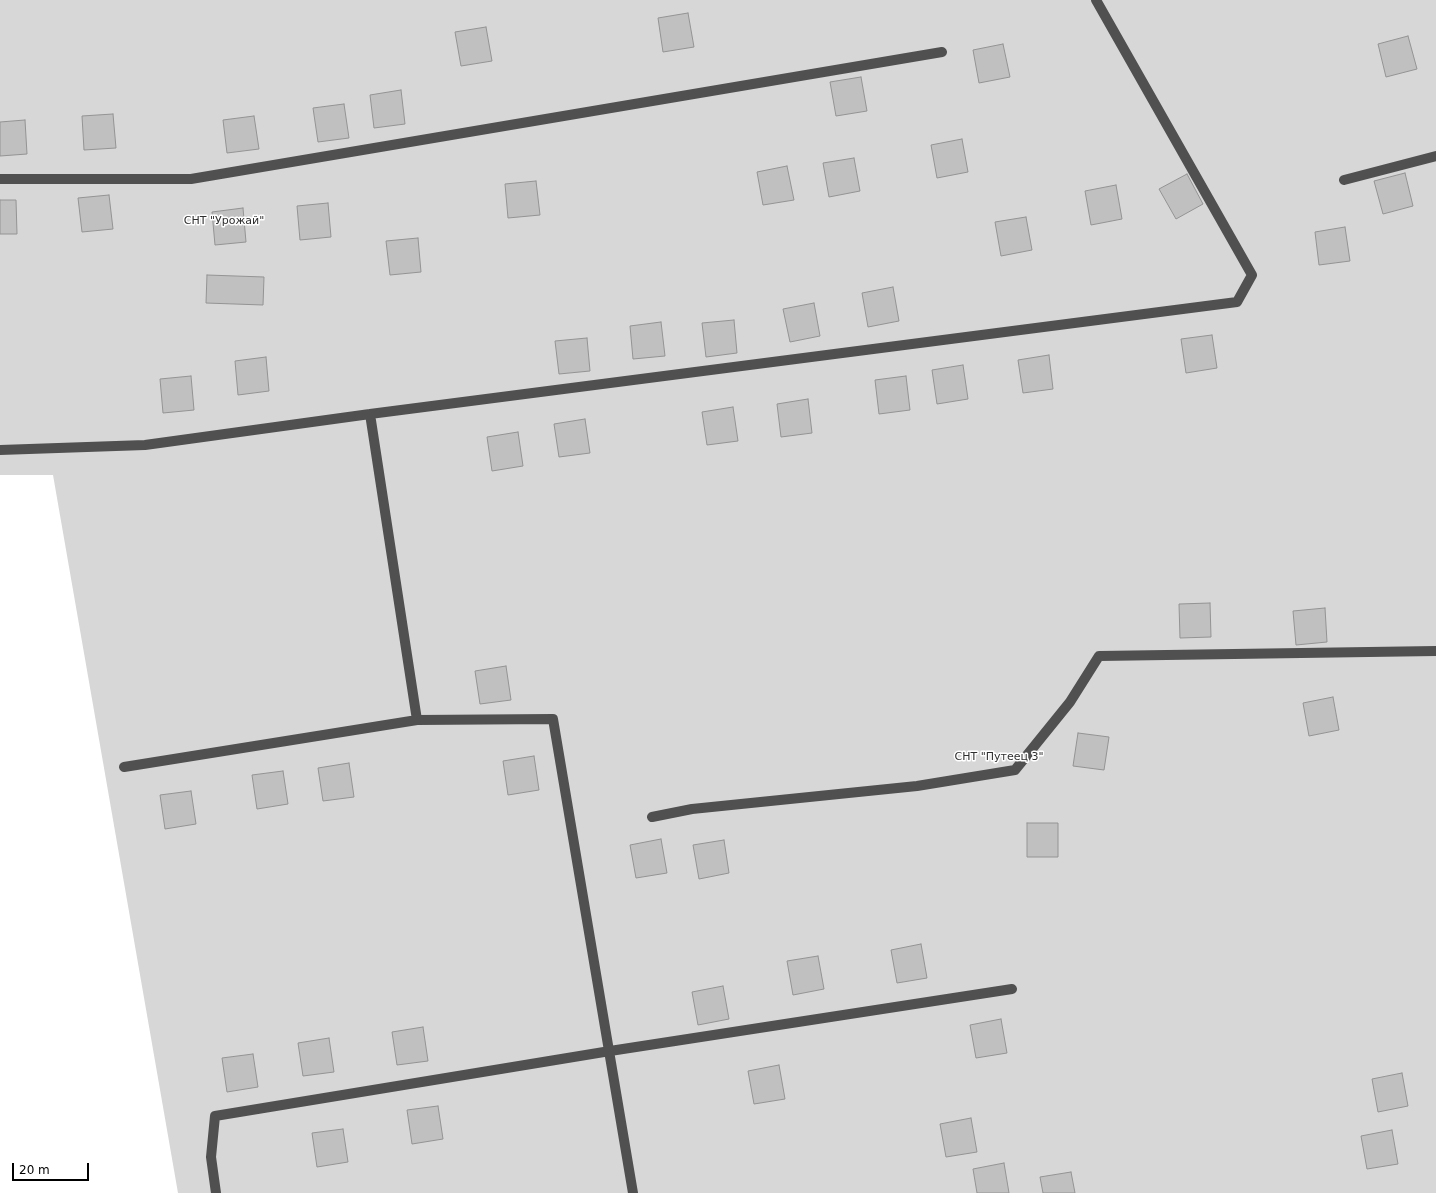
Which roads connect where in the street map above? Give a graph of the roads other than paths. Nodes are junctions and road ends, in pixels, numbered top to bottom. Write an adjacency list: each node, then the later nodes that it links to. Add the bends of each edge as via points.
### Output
1 (1096, 0): 6 (lane, via 1252,275 1236,302)
2 (942, 52): 4 (lane, via 191,179)
3 (1436, 156): 5 (lane)
4 (0, 179)
5 (1344, 180)
6 (370, 414): 7 (lane, via 145,445); 9 (lane)
7 (0, 450)
8 (1436, 651): 11 (lane, via 1099,656 1070,702 1015,770 916,786 692,810)
9 (417, 720): 10 (lane); 13 (lane, via 553,719)
10 (124, 768)
11 (652, 817)
12 (1012, 989): 13 (lane)
13 (610, 1051): 14 (lane, via 215,1116 211,1157); 15 (lane)
14 (216, 1193)
15 (633, 1193)

